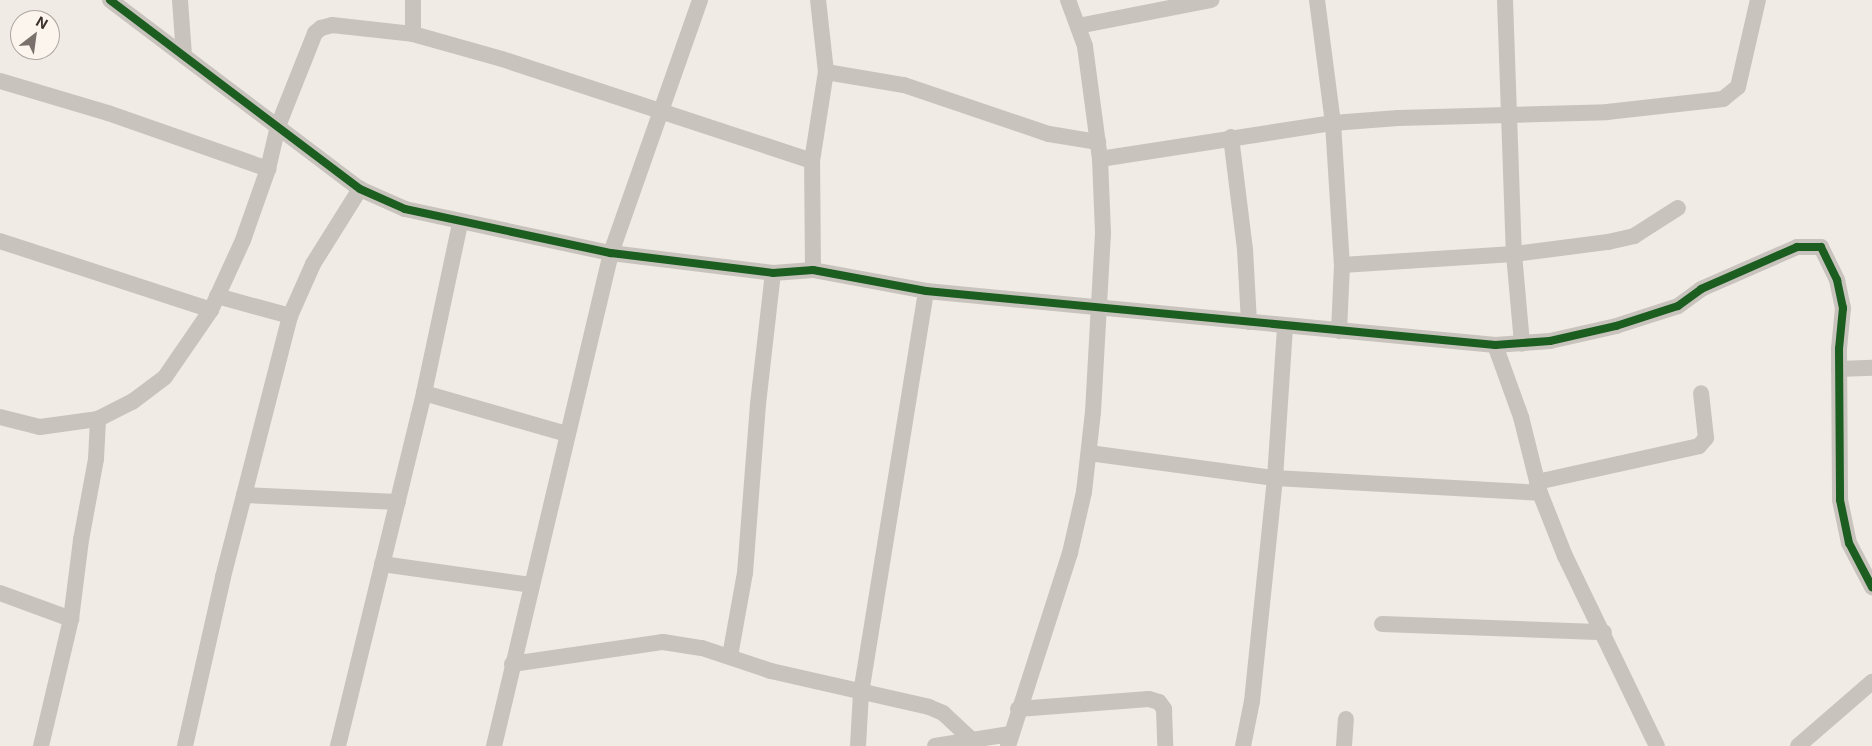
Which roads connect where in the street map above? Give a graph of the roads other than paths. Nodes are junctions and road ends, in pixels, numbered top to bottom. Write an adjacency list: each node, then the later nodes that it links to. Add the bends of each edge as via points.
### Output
1 (110, 0): 13 (street)
2 (180, 0): 13 (street)
3 (413, 0): 12 (street)
4 (700, 0): 16 (street)
5 (818, 0): 14 (street)
6 (1068, 0): 11 (street)
7 (1211, 0): 11 (street)
8 (1317, 0): 18 (street)
9 (1505, 0): 17 (street)
10 (1758, 0): 17 (street, via 1738,88 1723,98 1607,112)
11 (1078, 26): 21 (street, via 1090,72)
12 (413, 34): 16 (street, via 502,59); 19 (street, via 332,25 321,28 315,33)
13 (184, 56): 19 (street)
14 (826, 72): 21 (street, via 904,85 1049,134); 23 (street)
15 (0, 81): 24 (street, via 108,113)
16 (662, 112): 23 (street); 29 (street)
17 (1510, 117): 18 (street, via 1398,118); 30 (street)
18 (1333, 123): 20 (street); 31 (street)
19 (278, 126): 24 (street); 25 (street, via 301,147)
20 (1231, 137): 22 (street); 38 (street, via 1245,249)
21 (1098, 142): 22 (street)
22 (1100, 159): 36 (street, via 1103,233)
23 (812, 161): 32 (street)
24 (268, 169): 35 (street, via 243,240)
25 (360, 189): 27 (street, via 405,209); 37 (street, via 313,264)
26 (1678, 208): 30 (street, via 1634,236)
27 (460, 222): 29 (street); 45 (street)
28 (0, 241): 35 (street)
29 (611, 253): 33 (street); 49 (street)
30 (1514, 254): 31 (street); 42 (street)
31 (1342, 264): 40 (street)
32 (813, 270): 33 (street); 34 (street)
33 (773, 273): 62 (street, via 758,404 745,573)
34 (926, 291): 36 (street); 65 (street)
35 (214, 303): 37 (street); 48 (street, via 165,377 132,402)
36 (1098, 305): 38 (street); 50 (street)
37 (290, 316): 53 (street)
38 (1249, 322): 39 (street)
39 (1285, 327): 40 (street); 51 (street)
40 (1339, 331): 41 (street)
41 (1494, 344): 42 (street); 52 (street, via 1521,417)
42 (1522, 344): 44 (street, via 1616,326 1678,306 1701,290 1797,247 1812,245 1828,257 1838,280 1843,308)
43 (1872, 368): 44 (street)
44 (1839, 369): 57 (street, via 1840,500 1849,543)
45 (424, 393): 49 (street); 54 (street)
46 (1701, 393): 52 (street, via 1706,438 1699,446)
47 (1, 419): 48 (street, via 40,427)
48 (98, 419): 59 (street, via 96,459 81,540)
49 (567, 434): 56 (street)
50 (1089, 453): 51 (street); 66 (street, via 1070,553)
51 (1275, 478): 52 (street); 77 (street, via 1252,701)
52 (1539, 487): 61 (street, via 1565,556)
53 (244, 495): 54 (street); 71 (street)
54 (398, 502): 55 (street)
55 (382, 564): 56 (street); 72 (street)
56 (531, 585): 63 (street)
57 (1872, 588)
58 (0, 593): 59 (street)
59 (72, 618): 70 (street)
60 (1382, 624): 61 (street)
61 (1604, 632): 79 (street)
62 (730, 656): 63 (street, via 663,642); 65 (street, via 772,671)
63 (512, 664): 73 (street)
64 (1872, 682): 80 (street)
65 (860, 693): 68 (street, via 943,713); 74 (street)
66 (1018, 709): 69 (street); 76 (street, via 1154,700 1164,709)
67 (1346, 719): 78 (street)
68 (970, 738): 69 (street); 75 (street)
69 (1009, 740)
70 (41, 746)
71 (185, 746)
72 (338, 746)
73 (494, 746)
74 (858, 746)
75 (935, 746)
76 (1165, 746)
77 (1243, 746)
78 (1344, 746)
79 (1657, 746)
80 (1798, 746)

